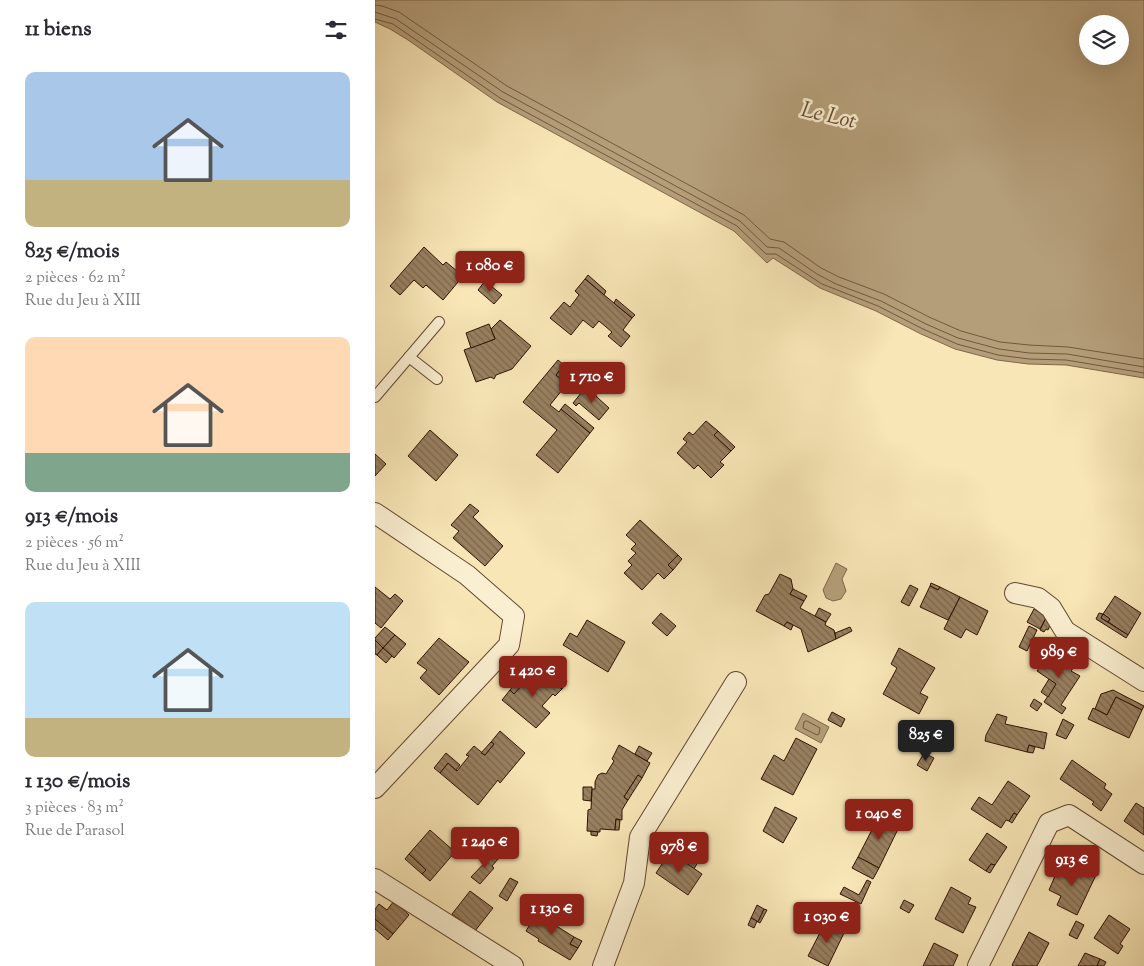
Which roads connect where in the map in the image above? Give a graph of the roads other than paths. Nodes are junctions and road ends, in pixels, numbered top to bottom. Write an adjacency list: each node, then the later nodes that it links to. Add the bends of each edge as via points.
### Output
1 (439, 322): 2 (lane)
2 (409, 357): 3 (lane); 4 (lane)
3 (437, 379)
4 (375, 396)
5 (375, 513): 9 (street, via 467,575 514,616 509,645)
6 (1015, 593): 7 (street, via 1037,598 1051,608 1065,630)
7 (1144, 681)
8 (737, 682): 13 (street, via 641,837 634,883)
9 (375, 788)
10 (1144, 864): 14 (street, via 1069,815 1049,824)
11 (375, 879): 12 (street)
12 (513, 966)
13 (603, 966)
14 (978, 966)

